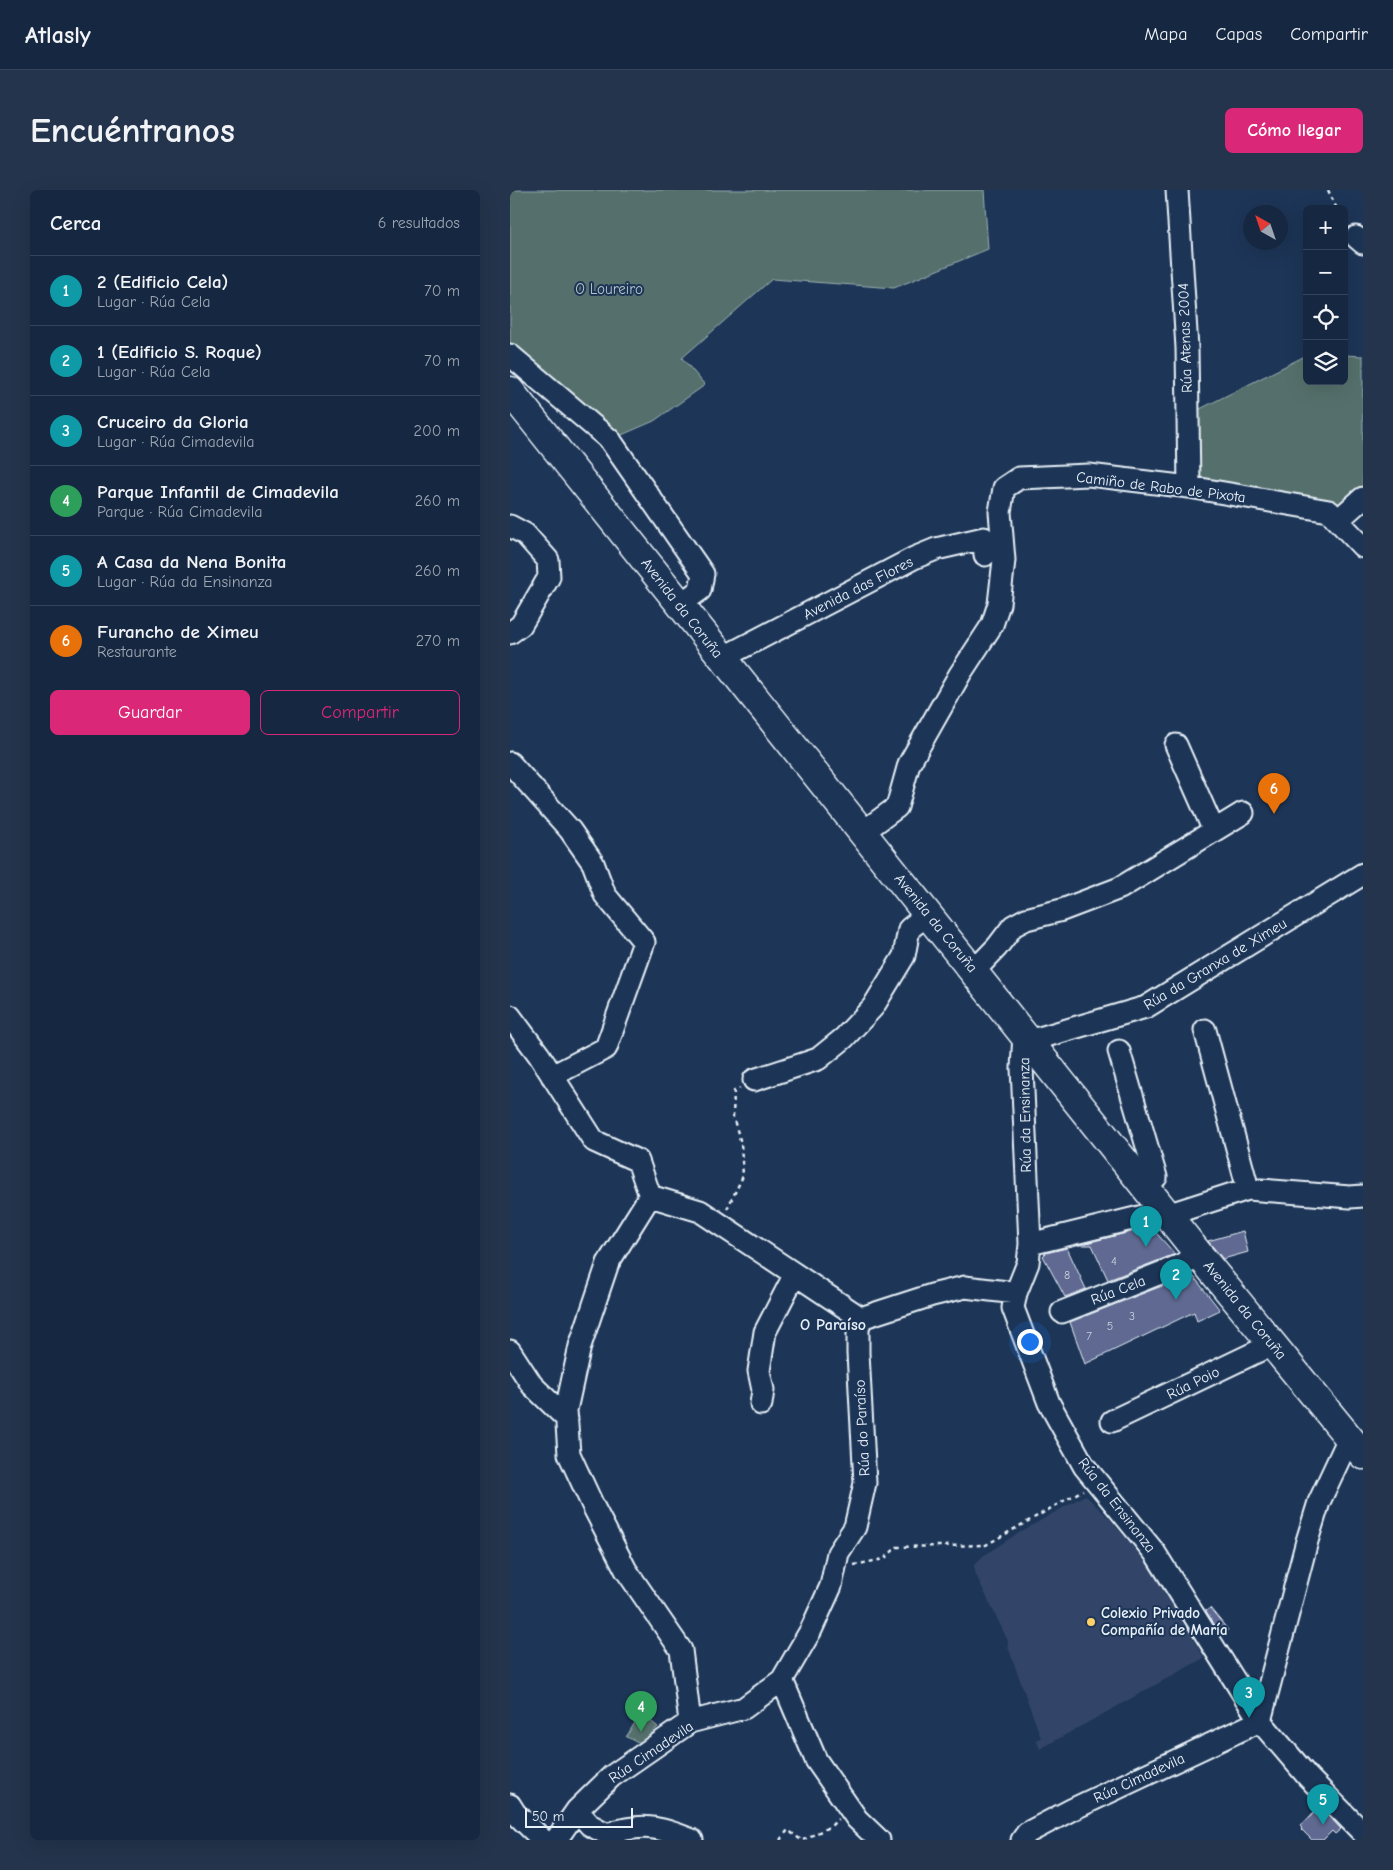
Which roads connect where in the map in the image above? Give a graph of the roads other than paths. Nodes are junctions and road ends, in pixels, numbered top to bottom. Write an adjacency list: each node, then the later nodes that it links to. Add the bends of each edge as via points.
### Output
1 (1178, 190): 4 (street, Rúa Atenas 2004)
2 (510, 355): 10 (street, via 610,440 702,574 700,590)
3 (510, 391): 10 (main road, Avenida da Coruña)
4 (1189, 487): 6 (street, Camiño de Rabo de Pixota, via 1329,511); 17 (street, Camiño de Rabo de Pixota, via 1089,475 1018,478 1004,488 1000,512 1004,560 999,604 992,625 909,764 897,807)
5 (1363, 498): 6 (street)
6 (1338, 520): 8 (street, Camiño de Rabo de Pixota)
7 (510, 526): 11 (street, via 526,534 548,560 548,577 521,625)
8 (1363, 547)
9 (985, 555): 12 (street, Avenida das Flores, via 984,538 936,549)
10 (679, 605): 12 (main road, Avenida da Coruña)
11 (510, 634)
12 (722, 658): 17 (main road, Avenida da Coruña)
13 (1176, 746): 16 (street)
14 (510, 763): 25 (street, via 570,830 593,863 605,895 644,942 606,1048)
15 (1243, 813): 16 (street)
16 (1214, 831): 20 (street, via 1120,888 1062,910 1026,919 1014,926)
17 (863, 832): 19 (main road, Avenida da Coruña)
18 (1363, 874): 23 (street, Rúa da Granxa de Ximeu, via 1146,1007)
19 (928, 914): 20 (main road, Avenida da Coruña); 26 (street, via 908,930 904,956 873,1007 844,1038 818,1059)
20 (974, 971): 23 (main road, Avenida da Coruña)
21 (510, 1016): 25 (street)
22 (1205, 1030): 28 (street)
23 (1027, 1037): 27 (main road, Avenida da Coruña); 32 (street, Rúa da Ensinanza, via 1023,1078)
24 (1119, 1051): 27 (street, via 1156,1177)
25 (552, 1076): 29 (street, via 594,1141 638,1161)
26 (754, 1080)
27 (1145, 1186): 31 (main road, Avenida da Coruña)
28 (1248, 1189): 30 (street); 31 (street)
29 (650, 1196): 34 (street, via 700,1211); 41 (street, via 608,1263 580,1346 566,1410)
30 (1363, 1196)
31 (1166, 1213): 32 (street); 33 (main road, Avenida da Coruña)
32 (1030, 1244): 35 (street, Rúa da Ensinanza, via 1028,1264)
33 (1201, 1257): 36 (street, Rúa Cela); 38 (main road, Avenida da Coruña)
34 (795, 1274): 37 (street); 40 (street, via 765,1332 759,1371 763,1390)
35 (1016, 1293): 37 (street, via 966,1287); 45 (street, Rúa da Ensinanza, via 1014,1308 1018,1325 1049,1403 1084,1466 1155,1553)
36 (1062, 1312)
37 (861, 1318): 44 (street, Rúa do Paraíso, via 858,1353 865,1483 855,1527 838,1553 831,1586 811,1630)
38 (1273, 1344): 42 (street, Rúa Poio); 43 (main road, Avenida da Coruña)
39 (510, 1351): 41 (street, via 532,1385)
40 (761, 1404)
41 (567, 1419): 46 (street, via 569,1454 594,1508 626,1570 681,1650)
42 (1112, 1421)
43 (1359, 1450): 45 (street, via 1319,1502)
44 (782, 1680): 46 (street, Rúa Cimadevila, via 744,1708); 53 (street, via 816,1760 857,1819)
45 (1260, 1721): 49 (street, Rúa da Ensinanza, via 1308,1777); 54 (street, Rúa Cimadevila, via 1071,1810 1027,1833)
46 (690, 1722): 48 (street, Rúa Cimadevila, via 612,1776)
47 (510, 1805): 50 (street)
48 (577, 1810): 51 (street, Rúa Cimadevila); 52 (street, via 590,1825 607,1834 628,1827 651,1826)
49 (1363, 1832)
50 (543, 1840)
51 (556, 1840)
52 (692, 1840)
53 (879, 1840)
54 (1022, 1840)

